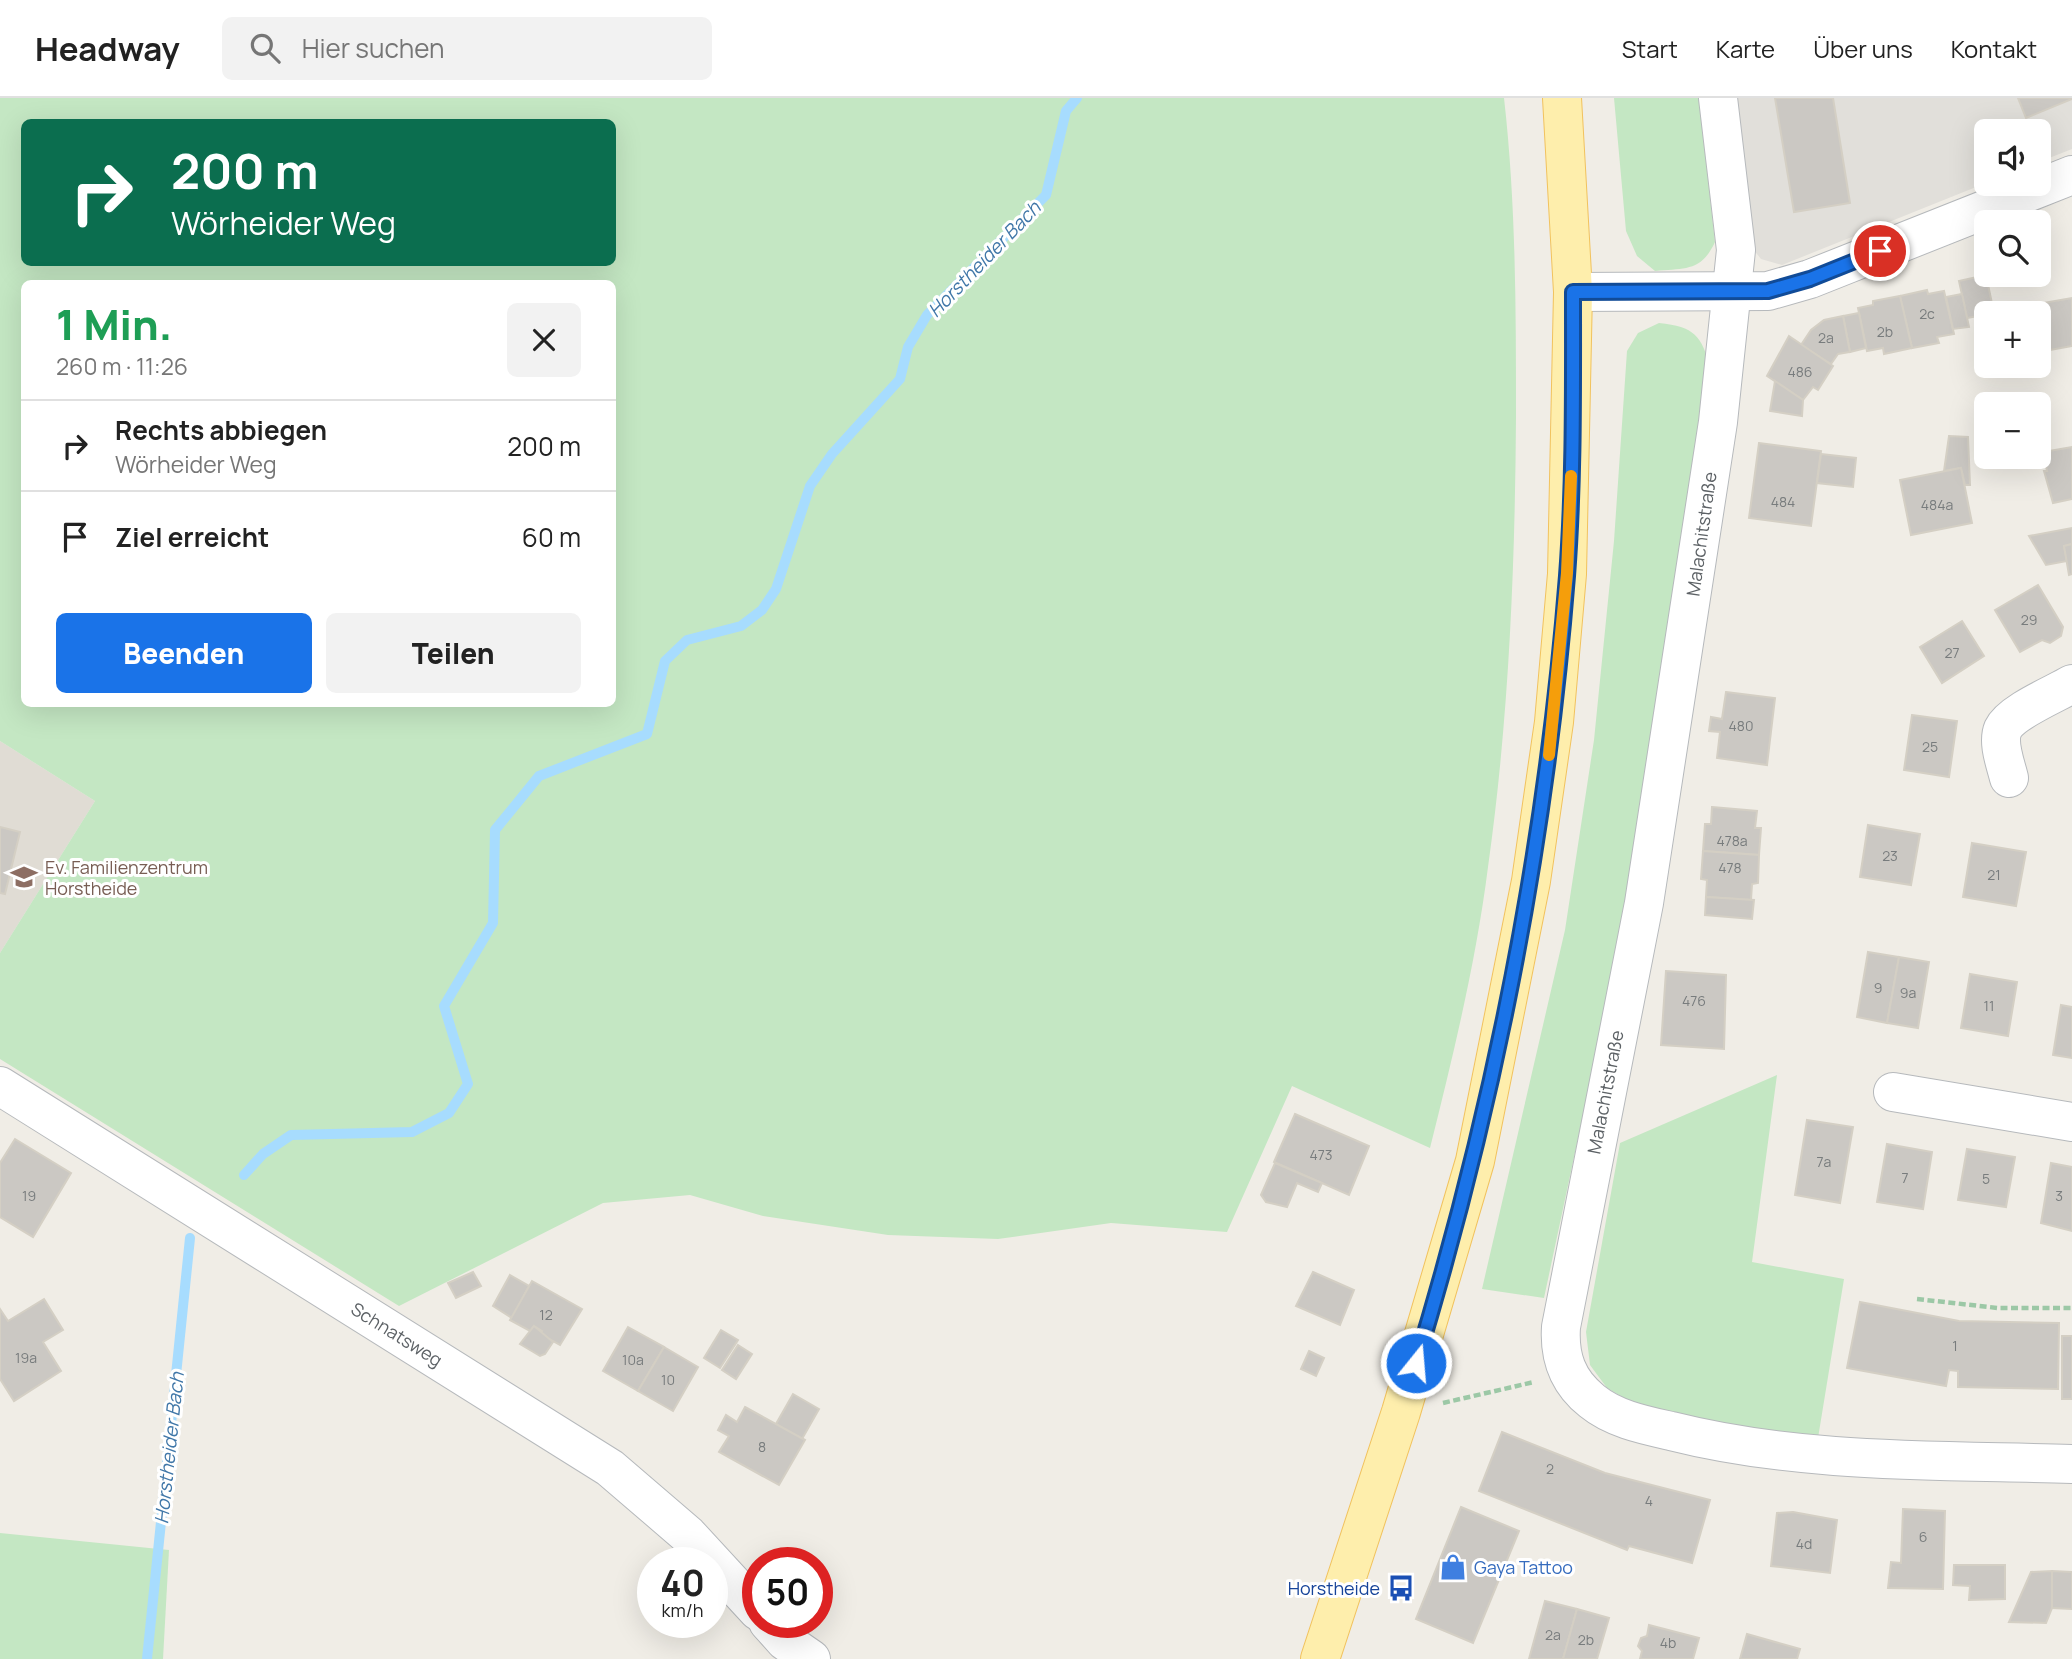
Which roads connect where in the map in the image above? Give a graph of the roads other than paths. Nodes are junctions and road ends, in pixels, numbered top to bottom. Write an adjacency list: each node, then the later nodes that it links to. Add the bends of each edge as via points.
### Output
1 (1562, 98): 5 (main road)
2 (1718, 98): 4 (street, Malachitstraße, via 1736,250)
3 (2072, 175): 4 (street, via 1810,279 1768,291)
4 (1731, 291): 5 (street); 11 (street, Malachitstraße, via 1718,422 1665,776 1560,1346 1569,1374 1591,1401 1610,1413 1686,1435 1831,1457)
5 (1573, 292): 15 (main road, via 1567,573 1554,722 1531,881 1475,1161 1401,1412)
6 (2072, 684): 7 (street, via 2014,717 2003,730)
7 (2009, 778)
8 (1893, 1092): 10 (street)
9 (3, 1094): 12 (street, Schnatsweg, via 610,1468 688,1535)
10 (2072, 1122)
11 (2072, 1464)
12 (742, 1594)
13 (782, 1638): 14 (street)
14 (811, 1659)
15 (1320, 1659)

